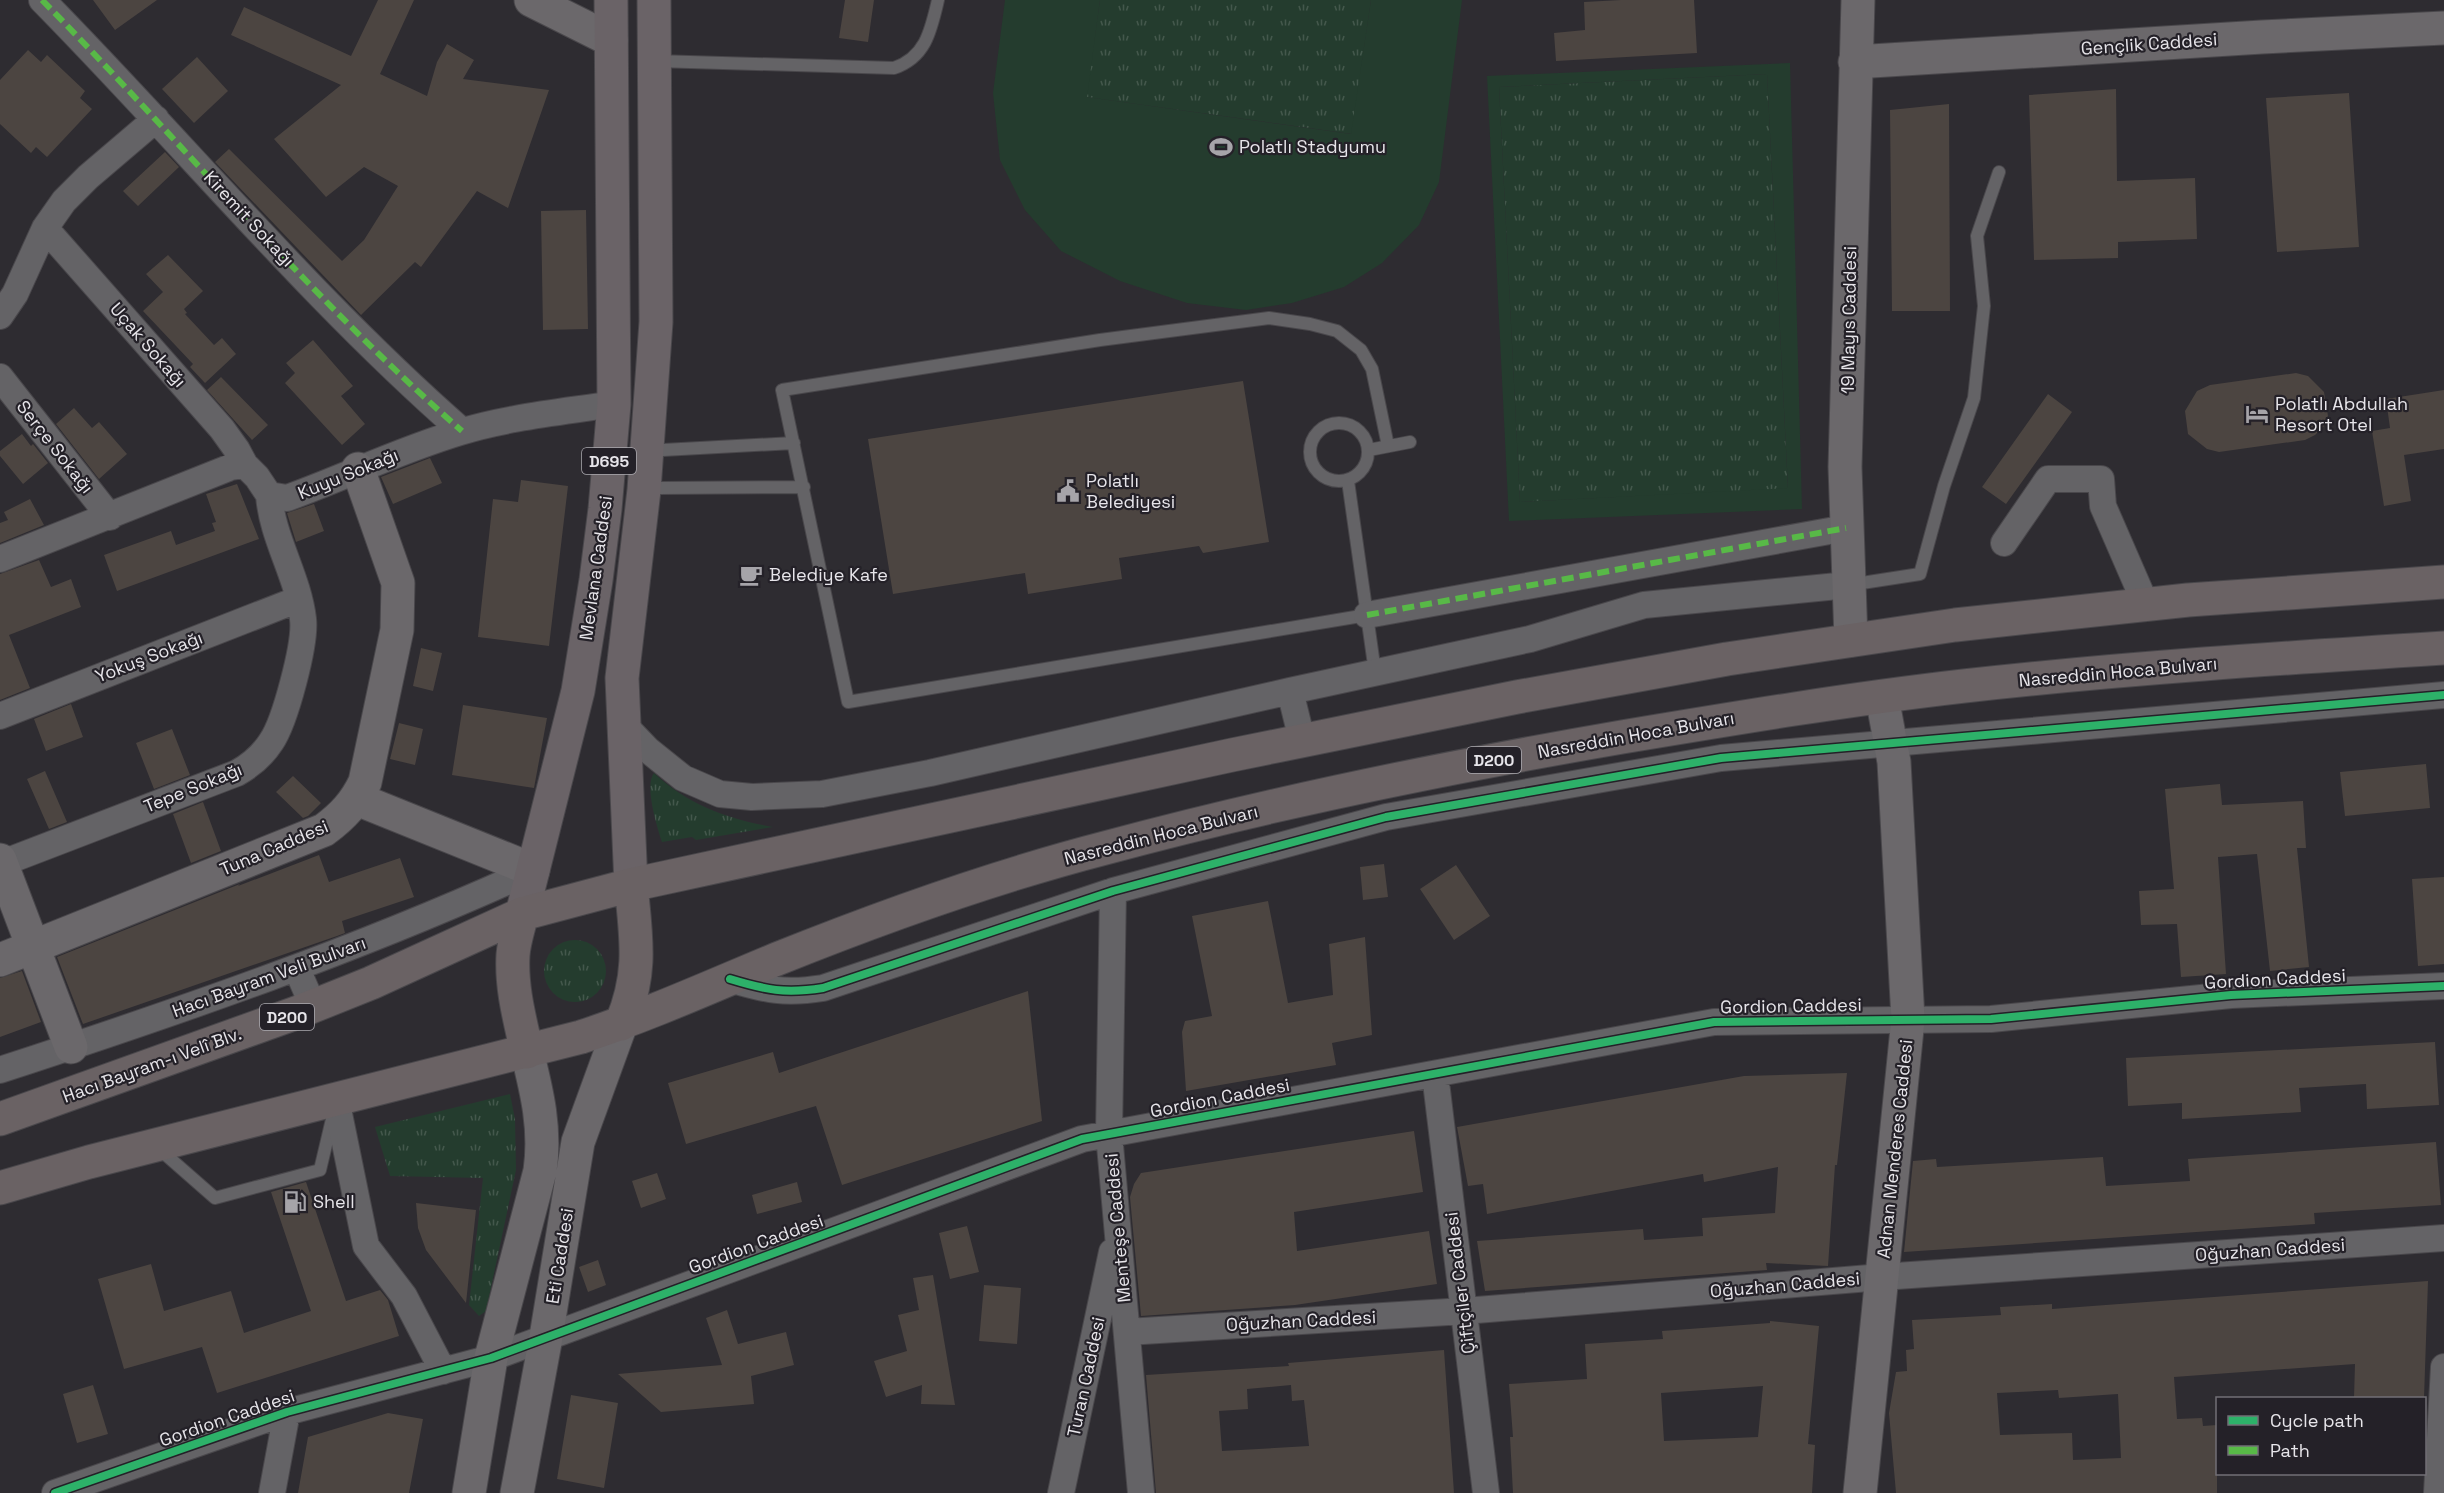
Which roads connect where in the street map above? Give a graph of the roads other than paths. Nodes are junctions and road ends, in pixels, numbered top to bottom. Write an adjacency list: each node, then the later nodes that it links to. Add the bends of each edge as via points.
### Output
1 (42, 0): 11 (street, Kiremit Sokağı)
2 (531, 0): 8 (street)
3 (611, 0): 8 (main road, Mevlana Caddesi / D695)
4 (654, 0): 9 (main road, Mevlana Caddesi / D695)
5 (938, 0): 9 (lane, via 926,43 909,61 894,68)
6 (1858, 0): 10 (street, 19 Mayıs Caddesi)
7 (2444, 28): 10 (street, Gençlik Caddesi)
8 (611, 40): 16 (main road, Mevlana Caddesi / D695)
9 (654, 60): 21 (main road, Mevlana Caddesi / D695, via 656,322)
10 (1855, 62): 30 (street, 19 Mayıs Caddesi)
11 (156, 118): 13 (street, via 88,177); 17 (street, Kiremit Sokağı, via 329,304)
12 (1999, 172): 34 (lane, via 1977,236 1984,306 1974,398 1920,574)
13 (45, 228): 14 (street, via 15,294); 23 (street, Uçak Sokağı, via 222,429)
14 (0, 316)
15 (0, 377): 29 (street, Serçe Sokağı)
16 (614, 404): 17 (street, Kuyu Sokağı); 50 (main road, Mevlana Caddesi / D695, via 596,580 579,680)
17 (462, 431): 24 (street, Kuyu Sokağı)
18 (1410, 442): 20 (lane)
19 (794, 443): 20 (lane, via 782,390 1269,318 1337,331 1361,350 1372,369); 21 (lane); 26 (lane)
20 (1388, 446): 22 (lane)
21 (648, 448): 27 (main road, Mevlana Caddesi / D695)
22 (1369, 450): 25 (lane, via 1364,469); 25 (lane, via 1360,432 1352,426 1332,423 1316,433 1309,450 1314,469 1329,480)
23 (245, 465): 28 (street); 29 (street, via 231,467)
24 (357, 469): 28 (street, Kuyu Sokağı, via 287,498); 48 (street, Tuna Caddesi, via 398,583 399,605 365,782)
25 (1348, 481): 37 (lane)
26 (804, 487): 27 (lane); 37 (lane, via 848,702)
27 (644, 490): 45 (main road, Mevlana Caddesi / D695, via 625,640)
28 (269, 495): 35 (street, Tepe Sokağı, via 270,514)
29 (110, 517): 32 (street)
30 (1846, 528): 34 (street, 19 Mayıs Caddesi); 37 (street)
31 (2004, 543): 36 (street, via 2048,479 2101,479 2103,506)
32 (0, 559)
33 (2444, 582): 36 (highway, D200)
34 (1848, 585): 38 (street, 19 Mayıs Caddesi); 40 (street, via 1644,605 1530,639)
35 (299, 598): 44 (street, Yokuş Sokağı); 49 (street, Tepe Sokağı, via 304,639 278,727 261,756 237,772)
36 (2146, 605): 38 (highway, D200)
37 (1366, 615): 40 (lane)
38 (1851, 640): 46 (highway, D200, via 1636,674)
39 (2444, 648): 43 (highway, Nasreddin Hoca Bulvarı / D200, via 2185,665)
40 (1374, 672): 41 (street)
41 (1290, 691): 45 (street, via 930,774 811,795 720,794 683,778); 46 (street)
42 (2444, 695): 47 (street)
43 (1882, 697): 47 (street, Adnan Menderes Caddesi); 57 (highway, Nasreddin Hoca Bulvarı / D200, via 1502,758 1230,816 1002,878 836,936)
44 (0, 716)
45 (624, 725): 51 (main road, Mevlana Caddesi / D695)
46 (1302, 740): 51 (highway, D200)
47 (1891, 742): 52 (street, via 1721,758 1386,817); 60 (street, Adnan Menderes Caddesi)
48 (357, 799): 50 (street); 54 (street, Tuna Caddesi, via 324,830)
49 (1, 862): 54 (street)
50 (533, 870): 53 (main road, Mevlana Caddesi / D695); 56 (street, Hacı Bayram Veli Bulvarı)
51 (631, 885): 53 (highway, Hacı Bayram-ı Velî Blv. / D200); 61 (highway, via 638,946 636,981)
52 (1113, 891): 57 (street, via 823,988 794,992 764,989); 68 (street, Menteşe Caddesi)
53 (522, 914): 59 (highway, Hacı Bayram-ı Velî Blv. / D200); 63 (highway, via 513,953 513,976)
54 (34, 946): 55 (street, Tuna Caddesi); 62 (street)
55 (0, 960)
56 (297, 969): 59 (street); 62 (street, Hacı Bayram Veli Bulvarı)
57 (730, 979): 61 (highway, Nasreddin Hoca Bulvarı / D200)
58 (2444, 987): 60 (street, Gordion Caddesi, via 2231,994 1991,1018)
59 (313, 1006): 67 (highway, Hacı Bayram-ı Velî Blv. / D200)
60 (1908, 1019): 65 (street, Gordion Caddesi, via 1714,1022); 73 (street, Adnan Menderes Caddesi)
61 (621, 1024): 63 (highway, Nasreddin Hoca Bulvarı / D200); 76 (street, Eti Caddesi, via 578,1143)
62 (71, 1047): 64 (street, Hacı Bayram Veli Bulvarı)
63 (527, 1052): 66 (highway, D200); 77 (street, Eti Caddesi, via 541,1117 540,1171)
64 (0, 1070)
65 (1435, 1074): 68 (street, Gordion Caddesi); 74 (street, Çiftçiler Caddesi)
66 (336, 1099): 69 (highway, D200); 69 (lane, via 320,1170 215,1198); 79 (street, via 366,1246 404,1296)
67 (0, 1119)
68 (1109, 1134): 71 (street, Menteşe Caddesi); 76 (street, Gordion Caddesi, via 1082,1139)
69 (154, 1146): 70 (highway, D200)
70 (0, 1188)
71 (1117, 1226): 75 (street, Menteşe Caddesi); 85 (street, Turan Caddesi)
72 (2444, 1238): 73 (street, Oğuzhan Caddesi)
73 (1882, 1277): 74 (street, Oğuzhan Caddesi); 88 (street, Adnan Menderes Caddesi)
74 (1464, 1311): 75 (street, Oğuzhan Caddesi); 87 (street, Çiftçiler Caddesi)
75 (1127, 1332): 86 (street, Menteşe Caddesi)
76 (546, 1337): 77 (street, Gordion Caddesi); 84 (street, Eti Caddesi)
77 (491, 1358): 79 (street, Gordion Caddesi); 83 (street, Eti Caddesi)
78 (2444, 1367): 89 (street)
79 (444, 1371): 80 (street, Gordion Caddesi)
80 (287, 1412): 81 (street, Gordion Caddesi); 82 (street)
81 (60, 1492)
82 (272, 1493)
83 (468, 1493)
84 (517, 1493)
85 (1061, 1493)
86 (1141, 1493)
87 (1486, 1493)
88 (1860, 1493)
89 (2437, 1493)

